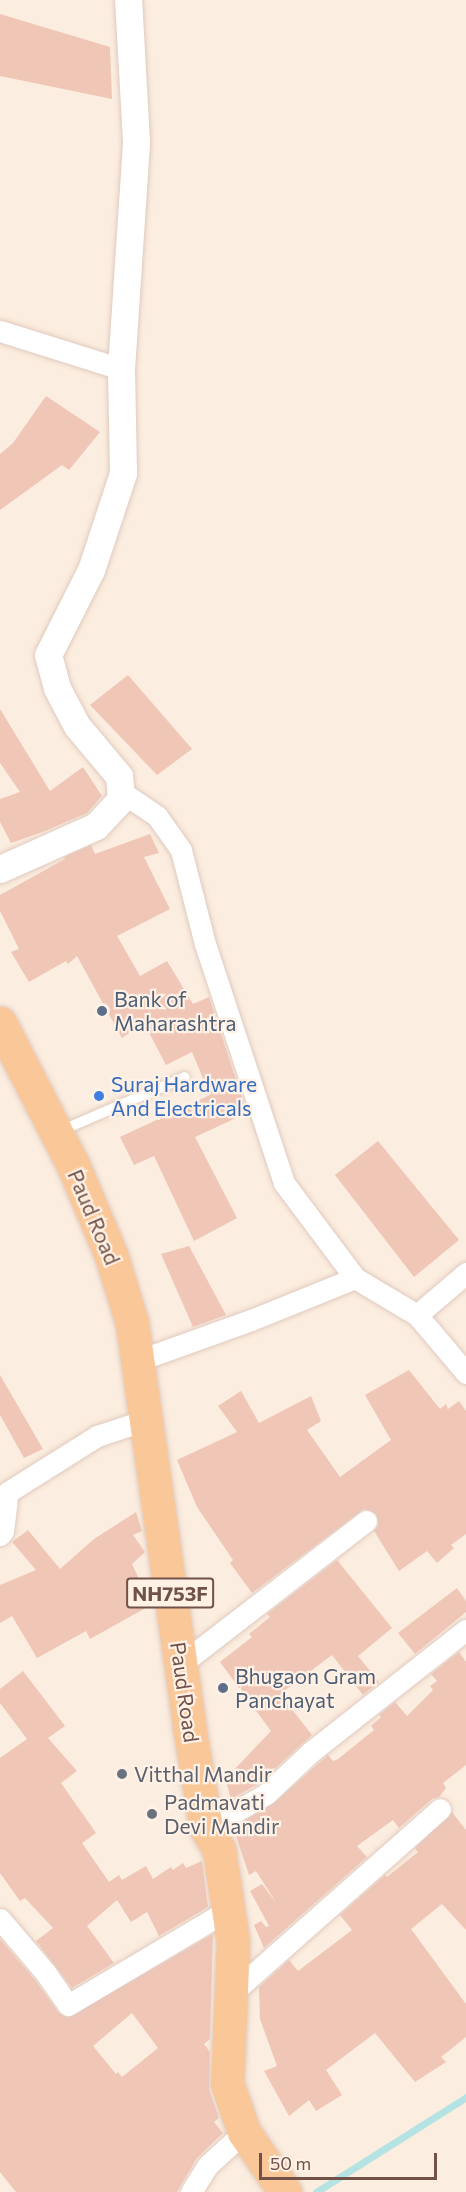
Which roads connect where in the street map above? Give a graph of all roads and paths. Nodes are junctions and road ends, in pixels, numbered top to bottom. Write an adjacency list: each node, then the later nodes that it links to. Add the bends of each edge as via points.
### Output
1 (128, 0): 3 (street, via 136,141)
2 (0, 331): 3 (street)
3 (121, 369): 4 (street, via 123,473 91,570 48,655 57,688 77,726 119,776)
4 (120, 791): 5 (street, via 121,799 96,826); 10 (street, via 157,816 181,850 205,944 284,1184)
5 (0, 869)
6 (0, 1023): 8 (main road, Paud Road / NH753F)
7 (185, 1077): 8 (lane)
8 (56, 1133): 12 (main road, Paud Road / NH753F, via 111,1255 132,1323)
9 (466, 1273): 11 (street)
10 (355, 1278): 11 (street); 12 (street)
11 (417, 1315): 13 (street)
12 (137, 1361): 14 (main road, Paud Road / NH753F)
13 (466, 1373)
14 (146, 1420): 16 (street, via 97,1436 9,1492); 18 (main road, Paud Road / NH753F)
15 (366, 1521): 18 (street)
16 (0, 1534)
17 (466, 1630): 20 (street, via 312,1751 266,1794)
18 (180, 1664): 20 (main road, Paud Road / NH753F)
19 (440, 1809): 23 (street)
20 (206, 1828): 21 (main road, Paud Road / NH753F, via 219,1850)
21 (228, 1910): 22 (street, via 68,2005); 23 (main road, Paud Road / NH753F, via 233,1942)
22 (0, 1919)
23 (231, 1994): 24 (main road, Paud Road / NH753F, via 227,2083)
24 (244, 2132): 25 (main road, Paud Road / NH753F); 26 (street, via 208,2165)
25 (278, 2184)
26 (191, 2192)

